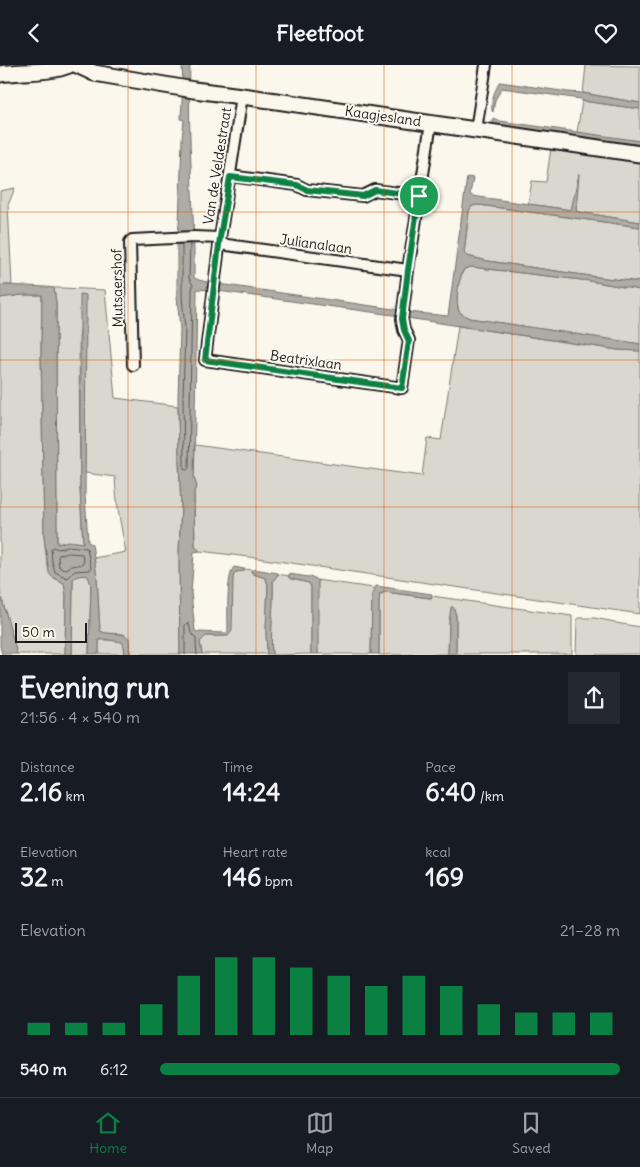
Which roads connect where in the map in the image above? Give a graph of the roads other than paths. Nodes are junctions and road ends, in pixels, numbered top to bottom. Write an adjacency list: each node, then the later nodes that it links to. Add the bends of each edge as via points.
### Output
1 (69, 65): 4 (street)
2 (77, 65): 5 (street, Kaagjesland, via 94,73)
3 (486, 65): 7 (street)
4 (0, 74)
5 (242, 96): 6 (street, Kaagjesland); 9 (street, Van de Veldestraat)
6 (431, 123): 7 (street, Kaagjesland); 10 (street)
7 (476, 130): 8 (street, Kaagjesland)
8 (640, 154)
9 (230, 177): 10 (street, via 363,196 375,190); 11 (street, Van de Veldestraat)
10 (419, 196): 12 (street)
11 (220, 241): 12 (street, Julianalaan); 13 (street, Van de Veldestraat); 14 (street, Mutsaershof, via 176,237 130,242)
12 (408, 270): 13 (street, Beatrixlaan, via 402,319 409,341 402,388)
13 (205, 360)
14 (133, 365)

